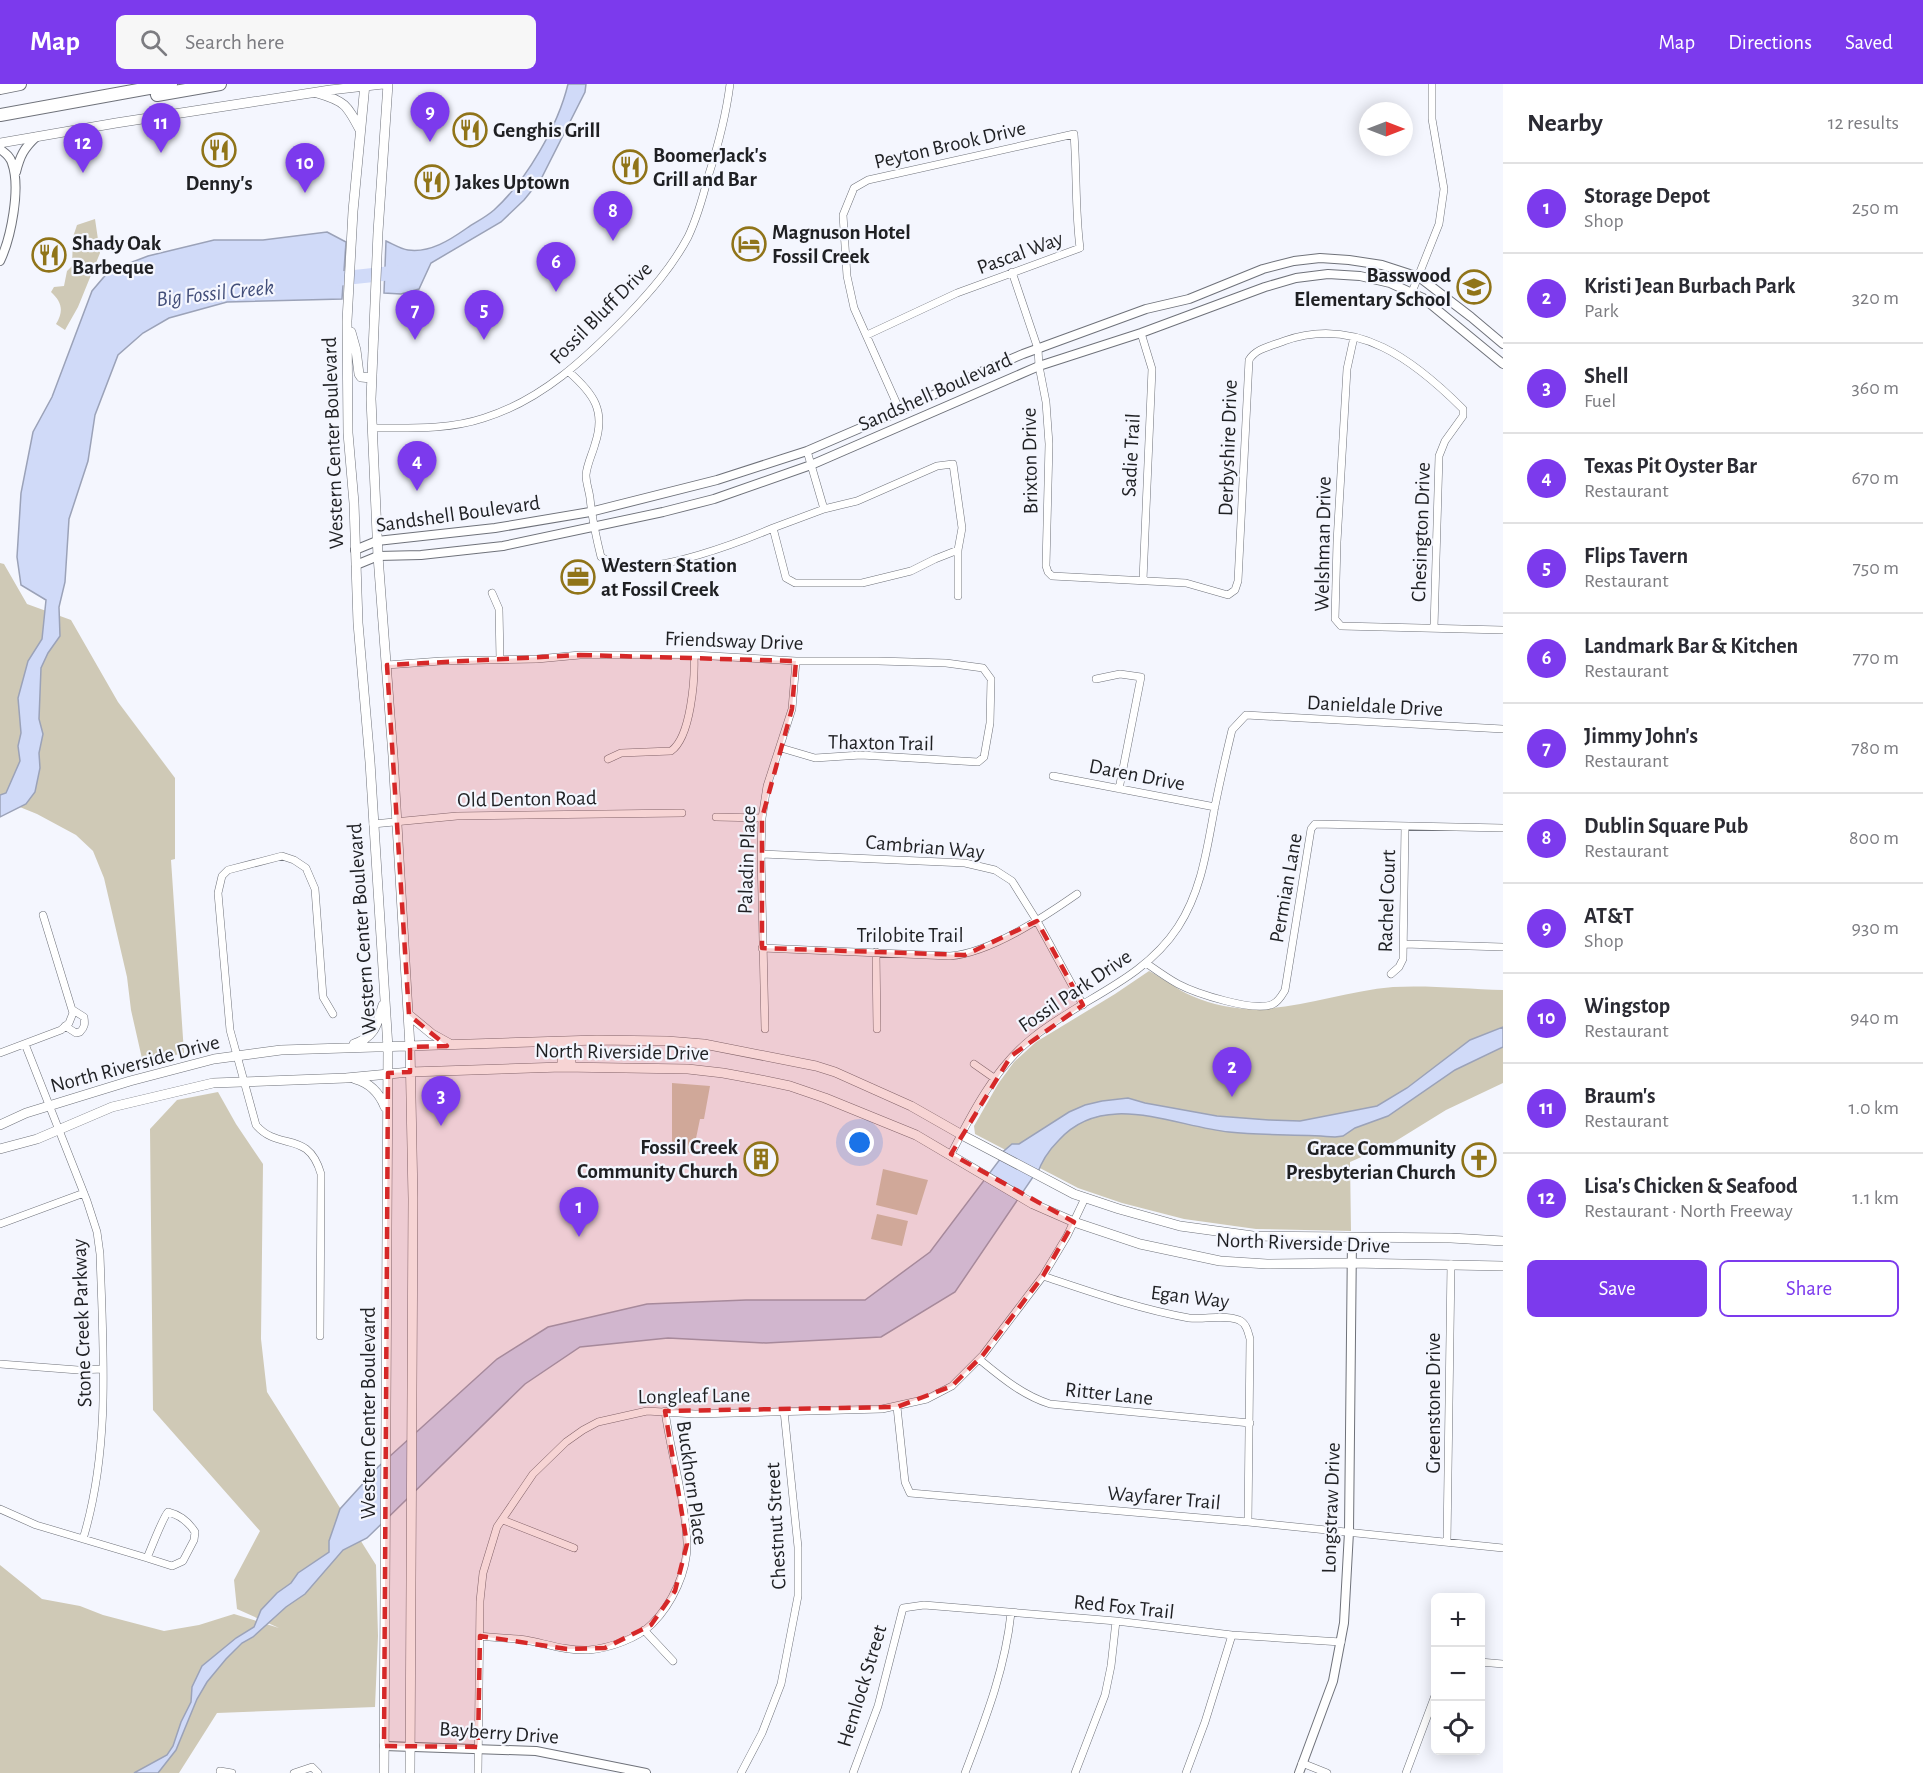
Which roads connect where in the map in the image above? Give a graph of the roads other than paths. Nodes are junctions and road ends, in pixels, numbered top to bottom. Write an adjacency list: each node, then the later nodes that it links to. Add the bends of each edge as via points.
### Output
1 (20, 84): 10 (highway)
2 (171, 84): 12 (highway)
3 (220, 84): 12 (highway, via 115,102)
4 (328, 84): 11 (main road)
5 (365, 84): 6 (main road); 11 (main road); 14 (main road, Western Center Boulevard)
6 (383, 84)
7 (388, 84): 33 (main road, Western Center Boulevard)
8 (730, 84): 32 (street, Fossil Bluff Drive, via 722,132 688,236 649,293)
9 (1432, 84): 22 (street, via 1432,119 1444,189 1439,225)
10 (0, 88)
11 (315, 93): 14 (main road, via 338,99); 16 (main road)
12 (88, 100): 13 (highway)
13 (0, 115)
14 (360, 130): 24 (main road, Western Center Boulevard)
15 (1074, 134): 21 (street, Pascal Way, via 1080,248); 26 (street, Peyton Brook Drive, via 868,180 854,188 843,215 843,230 854,308)
16 (36, 137): 17 (main road); 19 (street, via 20,156)
17 (0, 143)
18 (0, 149): 19 (street, via 8,155)
19 (15, 178): 20 (street, via 11,228)
20 (0, 261)
21 (1012, 272): 26 (street, Pascal Way); 29 (street, Brixton Drive)
22 (1419, 277): 23 (street); 28 (street, Sandshell Boulevard); 29 (street, Sandshell Boulevard, via 1348,260 1294,261)
23 (1412, 292): 25 (street, Sandshell Boulevard, via 1360,276 1296,278); 30 (street, Sandshell Boulevard)
24 (347, 321): 33 (main road, via 359,374); 44 (main road, Western Center Boulevard, via 348,433)
25 (1141, 333): 31 (street, Sandshell Boulevard); 49 (street, Sadie Trail, via 1152,369)
26 (867, 335): 35 (street, Peyton Brook Drive)
27 (1354, 337): 34 (street, Derbyshire Drive, via 1384,346 1408,361); 49 (street, Derbyshire Drive, via 1330,334 1291,339 1253,352 1249,360 1243,511 1235,590 1228,595 1186,583); 52 (street, Welshman Drive, via 1347,369 1335,620 1341,626)
28 (1503, 344)
29 (1038, 349): 31 (street, Brixton Drive); 35 (street, Sandshell Boulevard)
30 (1503, 364)
31 (1039, 366): 38 (street, Sandshell Boulevard); 48 (street, Brixton Drive, via 1049,444)
32 (569, 372): 36 (street, Fossil Bluff Drive, via 507,410 485,418 440,428); 40 (street, via 594,400 600,423 586,473)
33 (371, 378): 36 (main road, Western Center Boulevard)
34 (1463, 409): 52 (street, Chesington Drive, via 1463,416 1444,441 1439,456)
35 (900, 411): 37 (street, Sandshell Boulevard)
36 (372, 428): 43 (main road, Western Center Boulevard)
37 (807, 451): 38 (street); 40 (street, Sandshell Boulevard, via 717,480)
38 (811, 465): 39 (street); 41 (street, Sandshell Boulevard, via 693,504)
39 (824, 509): 42 (street); 45 (street, via 857,501 938,465 953,464 962,528)
40 (590, 512): 41 (street); 43 (street, Sandshell Boulevard, via 495,528)
41 (593, 525): 42 (street, via 601,557 620,567 697,555); 46 (street, Sandshell Boulevard, via 503,546)
42 (773, 528): 45 (street, via 786,578 795,583 862,583 911,571)
43 (377, 541): 44 (street, Sandshell Boulevard); 46 (main road, Western Center Boulevard)
44 (356, 550): 47 (main road, Western Center Boulevard)
45 (958, 550): 51 (street)
46 (378, 556): 47 (street, Sandshell Boulevard); 57 (main road, Western Center Boulevard)
47 (356, 565): 71 (main road, Western Center Boulevard)
48 (1048, 572): 49 (street, Derbyshire Drive, via 1052,576)
49 (1143, 580)
50 (492, 593): 55 (street, via 499,609)
51 (958, 596)
52 (1434, 628): 53 (street, Welshman Drive)
53 (1503, 630)
54 (694, 655): 55 (street, Friendsway Drive); 56 (street, Friendsway Drive); 62 (street, via 695,687 677,746 671,751 621,753)
55 (500, 659): 57 (street, Friendsway Drive)
56 (796, 661): 61 (street, Paladin Place, via 792,709); 63 (street, Friendsway Drive, via 946,663 983,668 991,679 990,723)
57 (387, 665): 70 (main road, Western Center Boulevard)
58 (1096, 679): 65 (street, via 1120,674 1141,677)
59 (1246, 715): 60 (street, Danieldale Drive); 66 (street, Fossil Park Drive, via 1232,730)
60 (1503, 729)
61 (781, 748): 63 (street, Thaxton Trail, via 815,758 861,755 978,762); 69 (street, Paladin Place, via 767,786)
62 (608, 759)
63 (981, 759)
64 (1053, 776): 65 (street, Daren Drive)
65 (1119, 789): 66 (street, Daren Drive)
66 (1215, 807): 82 (street, Fossil Park Drive, via 1206,859 1192,902 1168,940)
67 (682, 813): 70 (street, Old Denton Road, via 466,816)
68 (716, 817): 69 (street)
69 (762, 818): 74 (street, Paladin Place)
70 (396, 822): 71 (street, Old Denton Road); 88 (main road, Western Center Boulevard)
71 (373, 824): 84 (main road, Western Center Boulevard)
72 (1406, 826): 73 (street, Permian Lane); 78 (street, Rachel Court); 82 (street, Permian Lane, via 1313,826 1287,982 1282,996 1273,1004 1238,1004 1204,994 1178,984)
73 (1503, 828)
74 (760, 854): 77 (street, Cambrian Way, via 983,866 1012,881); 80 (street, Paladin Place)
75 (1077, 894): 77 (street, Trilobite Trail)
76 (43, 915): 86 (street)
77 (1037, 921): 81 (street, Trilobite Trail, via 965,955); 85 (street, Cambrian Way)
78 (1404, 944): 79 (street); 83 (street, Rachel Court, via 1401,964)
79 (1503, 947)
80 (762, 948): 81 (street, Trilobite Trail); 90 (street, Paladin Place)
81 (876, 952): 91 (street)
82 (1146, 963): 85 (street, Fossil Park Drive)
83 (1391, 974)
84 (385, 1000): 95 (main road, via 374,1031 364,1041); 97 (main road, Western Center Boulevard)
85 (1083, 1005): 105 (street, Fossil Park Drive, via 1032,1038)
86 (73, 1010): 89 (street); 89 (street, via 84,1017 84,1028 76,1033)
87 (333, 1014): 99 (street, via 323,997 315,889 306,868 294,860 276,857 228,870 219,884 219,915 227,1008)
88 (409, 1015): 94 (main road); 96 (main road, Western Center Boulevard)
89 (67, 1024): 93 (street)
90 (765, 1029)
91 (877, 1029)
92 (566, 1042): 94 (main road, North Riverside Drive); 101 (main road); 111 (main road, North Riverside Drive, via 704,1044 816,1066 911,1106)
93 (25, 1044): 98 (street); 107 (street, Stone Creek Parkway)
94 (452, 1046): 96 (main road, North Riverside Drive)
95 (346, 1047): 97 (main road, North Riverside Drive); 99 (main road, North Riverside Drive)
96 (410, 1047): 97 (main road, North Riverside Drive); 102 (main road, Western Center Boulevard)
97 (388, 1048): 103 (main road, Western Center Boulevard)
98 (0, 1053)
99 (237, 1056): 106 (street); 107 (main road, North Riverside Drive, via 140,1078)
100 (974, 1065): 105 (street)
101 (567, 1067): 102 (main road, North Riverside Drive); 113 (main road, North Riverside Drive, via 688,1069 790,1086 874,1117)
102 (410, 1072): 103 (main road, North Riverside Drive); 153 (main road, Western Center Boulevard)
103 (388, 1073): 104 (main road, North Riverside Drive); 108 (main road, Western Center Boulevard)
104 (346, 1078): 106 (main road, North Riverside Drive); 108 (main road, via 372,1087)
105 (994, 1078): 111 (street, Fossil Park Drive)
106 (245, 1082): 110 (main road, North Riverside Drive, via 176,1090 112,1107); 124 (street, via 255,1125 273,1138 309,1151 321,1174)
107 (49, 1106): 109 (main road, North Riverside Drive); 110 (street, Stone Creek Parkway)
108 (387, 1112): 152 (main road, Western Center Boulevard)
109 (0, 1125)
110 (59, 1128): 112 (main road, North Riverside Drive); 114 (street, Stone Creek Parkway)
111 (962, 1135): 113 (street, Fossil Park Drive); 115 (main road, North Riverside Drive)
112 (0, 1149)
113 (951, 1154): 116 (main road, North Riverside Drive, via 1033,1204)
114 (84, 1193): 117 (street); 127 (street, Stone Creek Parkway, via 100,1254)
115 (1085, 1198): 116 (street, Longleaf Lane); 118 (main road, North Riverside Drive, via 1180,1226 1215,1232)
116 (1074, 1222): 120 (main road, North Riverside Drive, via 1140,1244 1220,1261); 123 (street, Longleaf Lane)
117 (0, 1224)
118 (1352, 1238): 119 (main road, North Riverside Drive); 120 (street, Longstraw Drive)
119 (1503, 1241)
120 (1352, 1263): 121 (main road, North Riverside Drive); 135 (street, Longstraw Drive)
121 (1451, 1264): 122 (main road, North Riverside Drive); 137 (street, Greenstone Drive)
122 (1503, 1266)
123 (1043, 1276): 125 (street, Longleaf Lane); 131 (street, Egan Way, via 1144,1308 1191,1318 1241,1321 1250,1339)
124 (320, 1336)
125 (979, 1359): 128 (street, Longleaf Lane, via 952,1386 927,1399); 131 (street, Ritter Lane, via 1016,1388 1050,1404)
126 (0, 1364): 127 (street)
127 (103, 1369): 136 (street, Stone Creek Parkway, via 96,1489)
128 (897, 1407): 130 (street, Longleaf Lane); 134 (street, Wayfarer Trail, via 905,1482 910,1493)
129 (665, 1411): 130 (street, Longleaf Lane); 133 (street, Longleaf Lane, via 626,1415 583,1430 533,1474); 144 (street, Buckhorn Place, via 686,1529 686,1559 663,1612)
130 (784, 1411): 164 (street, Chestnut Street, via 798,1547 798,1596 781,1684)
131 (1250, 1423): 134 (street, Egan Way)
132 (0, 1509): 136 (street)
133 (503, 1520): 138 (street); 146 (street, Longleaf Lane, via 497,1527 483,1573)
134 (1248, 1522): 135 (street, Wayfarer Trail)
135 (1349, 1532): 137 (street, Wayfarer Trail); 147 (street, Longstraw Drive)
136 (83, 1539): 140 (street)
137 (1447, 1542): 139 (street, Wayfarer Trail)
138 (574, 1548)
139 (1503, 1548)
140 (147, 1558): 140 (street, via 172,1566 180,1564 195,1532 186,1520 168,1512)
141 (903, 1608): 142 (street, Red Fox Trail, via 924,1605); 165 (street, Hemlock Street, via 878,1706)
142 (1011, 1613): 143 (street, Red Fox Trail); 166 (street, via 996,1689)
143 (1116, 1622): 145 (street, Red Fox Trail); 167 (street, via 1105,1695)
144 (644, 1630): 146 (street, Buckhorn Place, via 605,1648 587,1650); 148 (street)
145 (1232, 1635): 147 (street, Red Fox Trail); 168 (street)
146 (480, 1636): 154 (street, Longleaf Lane)
147 (1341, 1642): 155 (street, Longstraw Drive, via 1333,1681)
148 (673, 1661)
149 (1485, 1662): 150 (street)
150 (1503, 1664)
151 (1433, 1701): 171 (street)
152 (384, 1746): 153 (street, Bayberry Drive); 160 (main road, Western Center Boulevard)
153 (410, 1746): 154 (street, Bayberry Drive); 161 (main road, Western Center Boulevard)
154 (478, 1747): 162 (street, Longleaf Lane); 163 (street, Bayberry Drive, via 536,1751)
155 (1302, 1763): 169 (street, Longstraw Drive); 170 (street)
156 (220, 1771): 157 (street)
157 (232, 1773)
158 (294, 1773): 159 (street, via 312,1767)
159 (318, 1773)
160 (384, 1773)
161 (410, 1773)
162 (478, 1773)
163 (646, 1773)
164 (741, 1773)
165 (853, 1773)
166 (965, 1773)
167 (1075, 1773)
168 (1186, 1773)
169 (1299, 1773)
170 (1327, 1773)
171 (1406, 1773)

